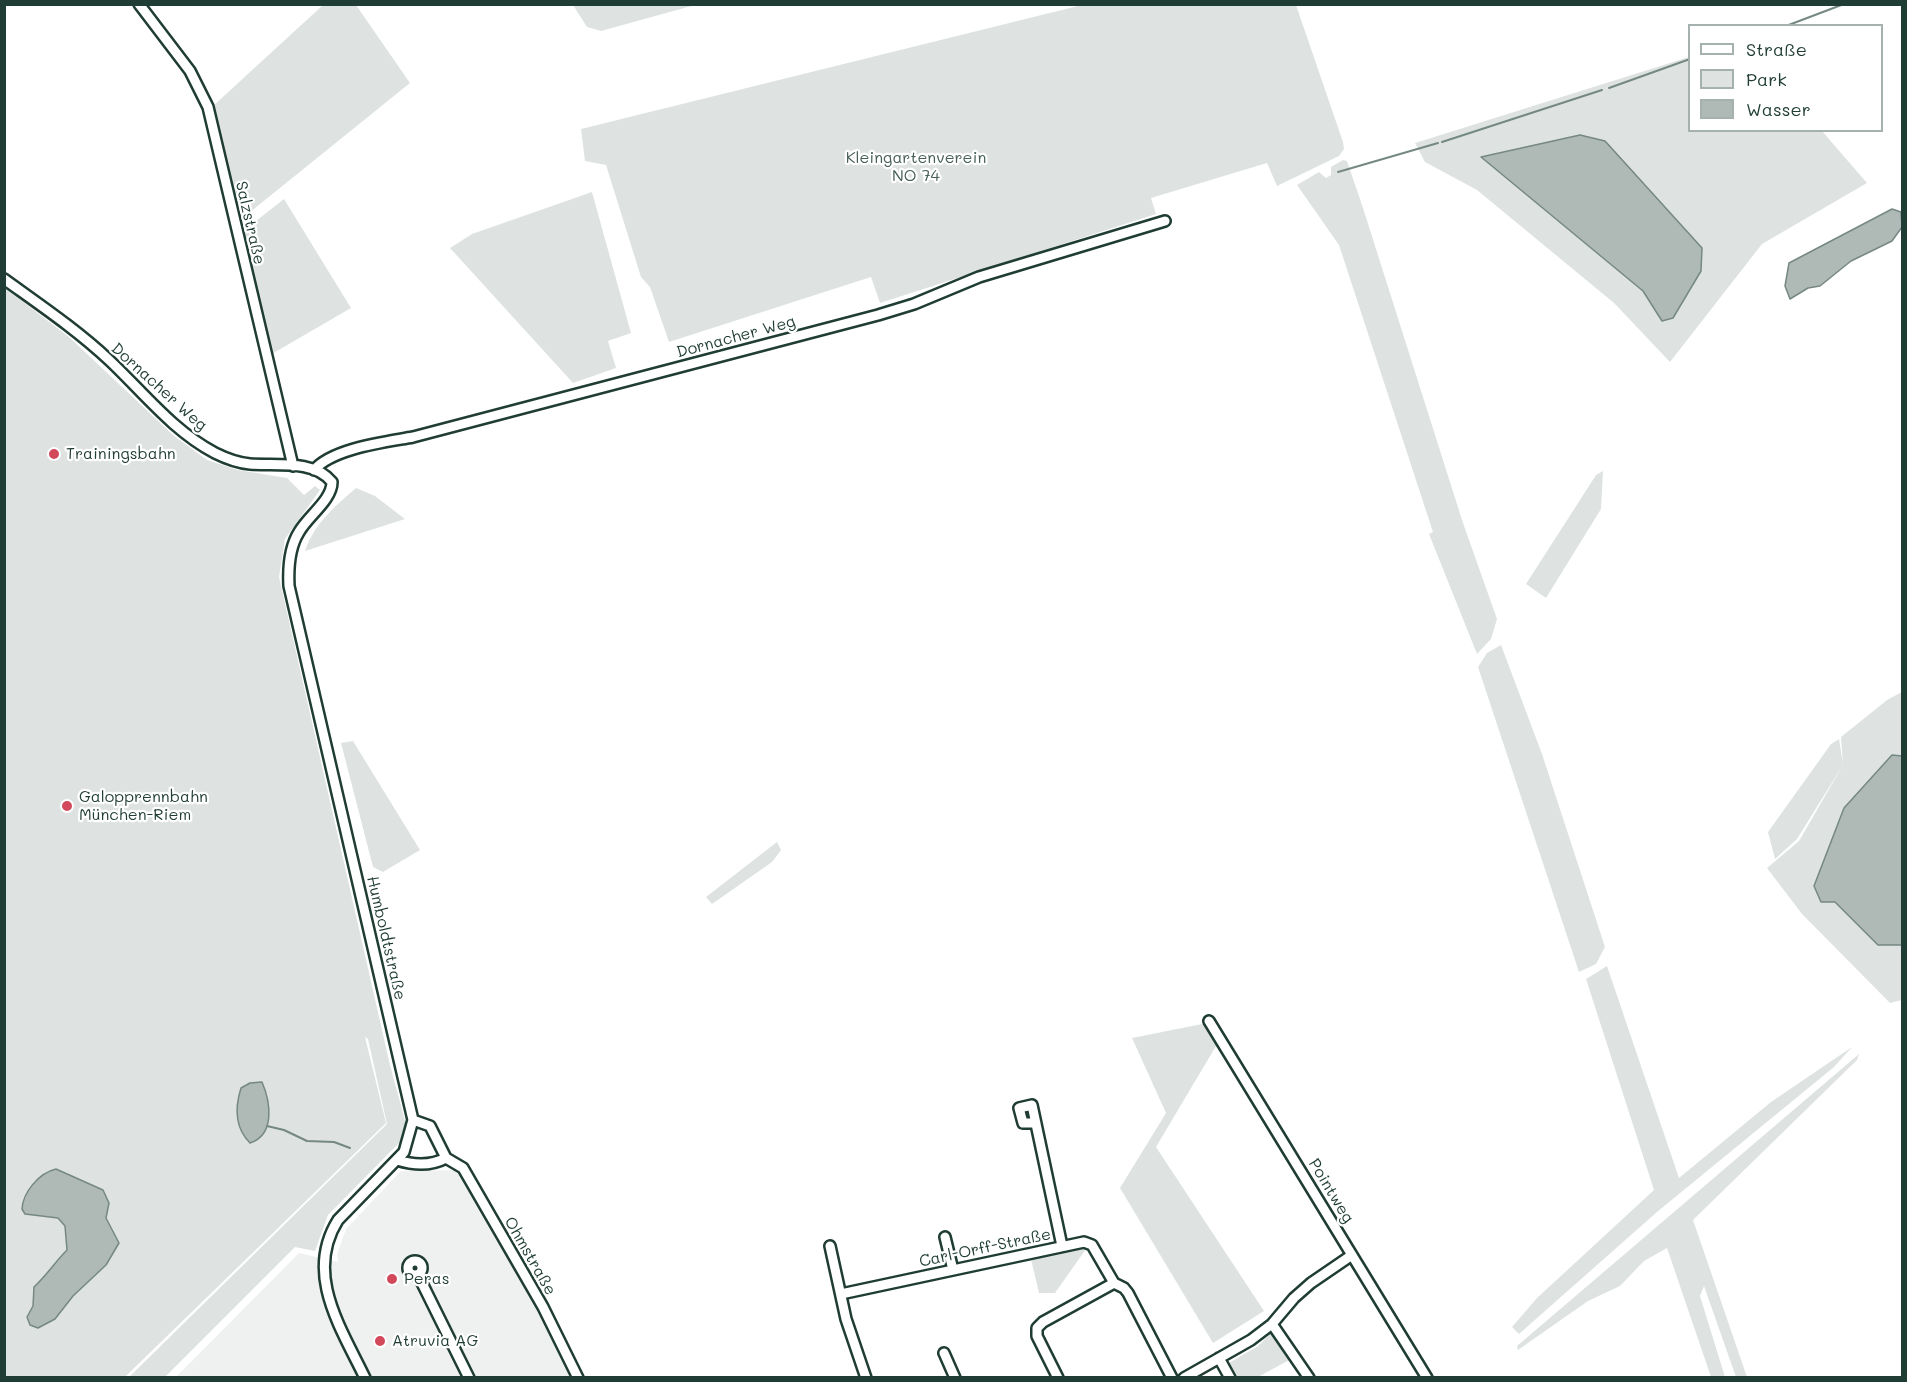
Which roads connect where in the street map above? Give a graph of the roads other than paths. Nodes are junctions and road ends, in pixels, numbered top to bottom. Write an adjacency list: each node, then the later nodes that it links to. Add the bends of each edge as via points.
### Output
1 (139, 4): 4 (street, Salzstraße, via 190,72 208,106)
2 (1165, 221): 5 (street, Dornacher Weg, via 979,277 878,315 413,437 365,446 319,464)
3 (4, 279): 4 (street, Dornacher Weg, via 76,331 180,430 201,445 247,464)
4 (293, 466): 5 (street, Dornacher Weg)
5 (314, 470): 6 (street, Dornacher Weg)
6 (332, 482): 8 (street, Humboldtstraße, via 329,494 298,532 292,548 289,586)
7 (1209, 1021): 15 (street, Pointweg)
8 (413, 1120): 10 (street, Ohmstraße, via 430,1126); 11 (street, Humboldtstraße, via 409,1142)
9 (1036, 1123): 14 (street)
10 (446, 1158): 11 (street, via 410,1164); 25 (street, Ohmstraße, via 463,1168 543,1307)
11 (397, 1160): 23 (street, Humboldtstraße, via 339,1220 330,1233 323,1257 327,1298)
12 (945, 1237): 16 (street)
13 (830, 1246): 19 (street)
14 (1062, 1246): 16 (street, Carl-Orff-Straße); 18 (street, Carl-Orff-Straße, via 1084,1242 1092,1245)
15 (1352, 1255): 20 (street, via 1311,1283); 33 (street, Pointweg)
16 (952, 1270): 19 (street, Carl-Orff-Straße)
17 (418, 1275): 24 (street)
18 (1114, 1283): 28 (street, via 1037,1328 1037,1336); 29 (street, via 1128,1293)
19 (841, 1294): 26 (street)
20 (1272, 1324): 22 (street); 32 (street)
21 (944, 1353): 27 (street)
22 (1219, 1358): 30 (street); 31 (street)
23 (365, 1377)
24 (469, 1377)
25 (578, 1377)
26 (866, 1377)
27 (955, 1377)
28 (1058, 1377)
29 (1172, 1377)
30 (1184, 1377)
31 (1230, 1377)
32 (1309, 1377)
33 (1427, 1377)

